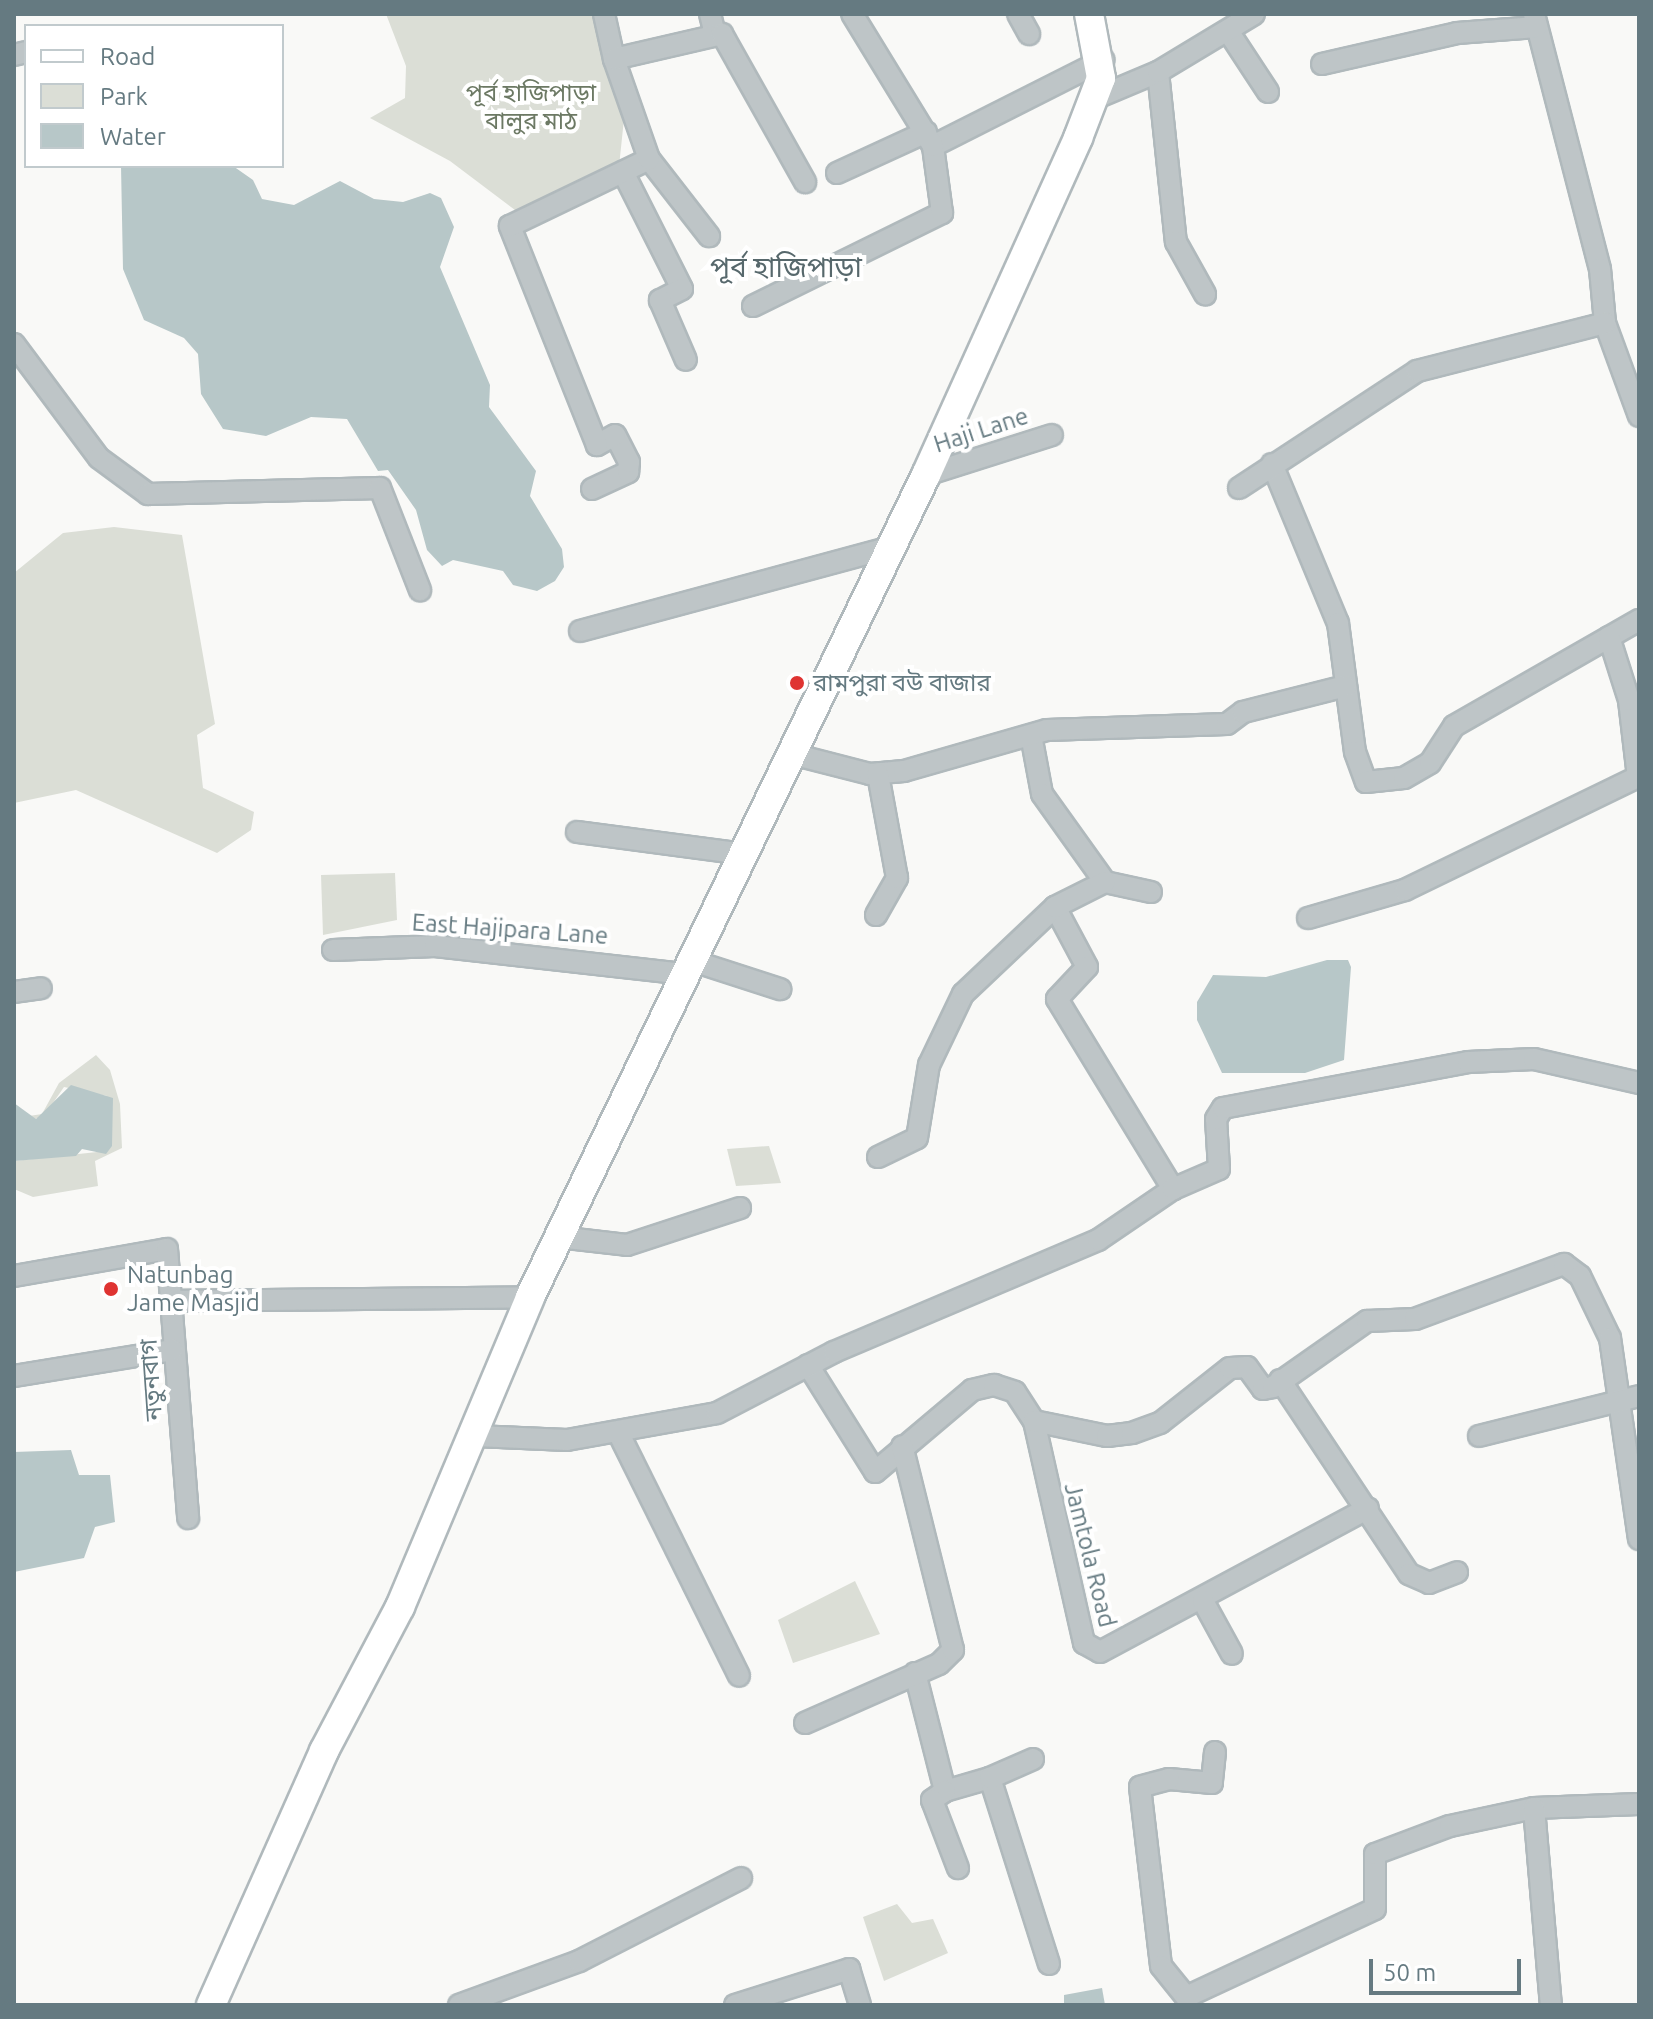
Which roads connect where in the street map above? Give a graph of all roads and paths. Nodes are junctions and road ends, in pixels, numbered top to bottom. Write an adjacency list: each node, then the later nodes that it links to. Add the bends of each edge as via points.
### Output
1 (604, 14): 11 (street)
2 (710, 14): 9 (street)
3 (852, 14): 17 (street)
4 (1018, 14): 10 (street)
5 (1089, 14): 12 (street)
6 (1254, 14): 8 (street)
7 (1535, 20): 13 (street); 25 (street, via 1600,269)
8 (1228, 31): 14 (street); 15 (street)
9 (715, 34): 11 (street); 21 (street, via 768,106)
10 (1029, 34)
11 (614, 59): 18 (street)
12 (1103, 60): 16 (street); 17 (street)
13 (1322, 64)
14 (1158, 72): 16 (street); 23 (street, via 1176,242)
15 (1268, 92)
16 (1096, 98): 31 (street)
17 (929, 139): 20 (street); 24 (street, via 942,213)
18 (649, 159): 19 (street); 22 (street)
19 (623, 172): 27 (street, via 682,289 660,300); 33 (street, via 510,226 597,445 615,435 629,462 628,472)
20 (837, 173)
21 (805, 182)
22 (709, 236)
23 (1205, 294)
24 (753, 306)
25 (1605, 323): 28 (street); 30 (street, via 1417,371)
26 (14, 344): 35 (street, via 99,458 148,494 380,488)
27 (686, 360)
28 (1639, 416)
29 (1052, 435): 31 (street, Haji Lane)
30 (1272, 464): 32 (street); 39 (street, via 1338,623)
31 (926, 475): 34 (street)
32 (1239, 488)
33 (592, 489)
34 (892, 547): 37 (street); 41 (street)
35 (420, 590)
36 (1639, 620): 38 (street)
37 (580, 631)
38 (1609, 637): 39 (street, via 1454,726 1430,763 1386,783 1366,782 1359,767); 49 (street, via 1629,700 1638,777 1405,890)
39 (1346, 686): 40 (street, via 1243,712 1227,724)
40 (1031, 735): 42 (street); 45 (street, via 1042,794)
41 (792, 754): 42 (street); 44 (street)
42 (878, 774): 48 (street, via 897,878)
43 (577, 832): 44 (street)
44 (744, 854): 51 (street)
45 (1105, 882): 46 (street); 47 (street)
46 (1151, 892)
47 (1055, 907): 56 (street, via 963,994 929,1065 917,1138); 57 (street, via 1087,967 1057,999)
48 (876, 915)
49 (1308, 918)
50 (333, 950): 51 (street, East Hajipara Lane, via 450,947)
51 (686, 967): 53 (street, East Hajipara Lane); 59 (street)
52 (41, 988): 54 (street)
53 (780, 989)
54 (14, 992)
55 (1639, 1083): 57 (street, via 1534,1059 1468,1062 1223,1108 1216,1119 1224,1163)
56 (878, 1157)
57 (1173, 1189): 64 (street, via 1098,1240)
58 (740, 1208): 59 (street, via 627,1245)
59 (558, 1237): 61 (street)
60 (14, 1276): 62 (street, নতুনবাগ, via 167,1249)
61 (530, 1297): 62 (street); 70 (street)
62 (173, 1301): 63 (street, নতুনবাগ)
63 (173, 1350): 65 (street); 74 (street, নতুনবাগ)
64 (808, 1365): 69 (street, via 717,1413); 72 (street, Jamtola Road, via 869,1471 882,1472)
65 (14, 1376)
66 (1280, 1380): 67 (street, via 1367,1321 1415,1319 1553,1263 1580,1276 1610,1338); 68 (street, via 1263,1389 1247,1367 1230,1368 1160,1423 1132,1433 1107,1436); 73 (street)
67 (1630, 1397): 71 (street); 75 (street)
68 (1034, 1421): 72 (street, Jamtola Road, via 1015,1392 994,1385 972,1390); 77 (street, Jamtola Road, via 1084,1643 1100,1652)
69 (618, 1432): 70 (street, via 540,1441); 80 (street)
70 (476, 1436): 92 (street)
71 (1479, 1436)
72 (902, 1446): 79 (street, via 955,1644 948,1659)
73 (1368, 1508): 76 (street, via 1409,1574 1429,1583); 77 (street, Jamtola Road)
74 (188, 1518)
75 (1639, 1539)
76 (1457, 1572)
77 (1203, 1601): 78 (street)
78 (1232, 1654)
79 (915, 1673): 81 (street); 85 (street)
80 (739, 1676)
81 (805, 1723)
82 (1215, 1752): 91 (street, via 1212,1783 1169,1779 1140,1787 1161,1966)
83 (1033, 1759): 84 (street)
84 (990, 1778): 85 (street); 90 (street)
85 (945, 1791): 88 (street, via 932,1800)
86 (1639, 1804): 87 (street)
87 (1534, 1808): 91 (street, via 1450,1826 1375,1854 1375,1909); 96 (street)
88 (958, 1868)
89 (741, 1878): 93 (street, via 593,1954)
90 (1049, 1964)
91 (1179, 2001)
92 (211, 2005)
93 (459, 2005)
94 (735, 2005): 95 (street, via 849,1969)
95 (860, 2005)
96 (1551, 2005)

